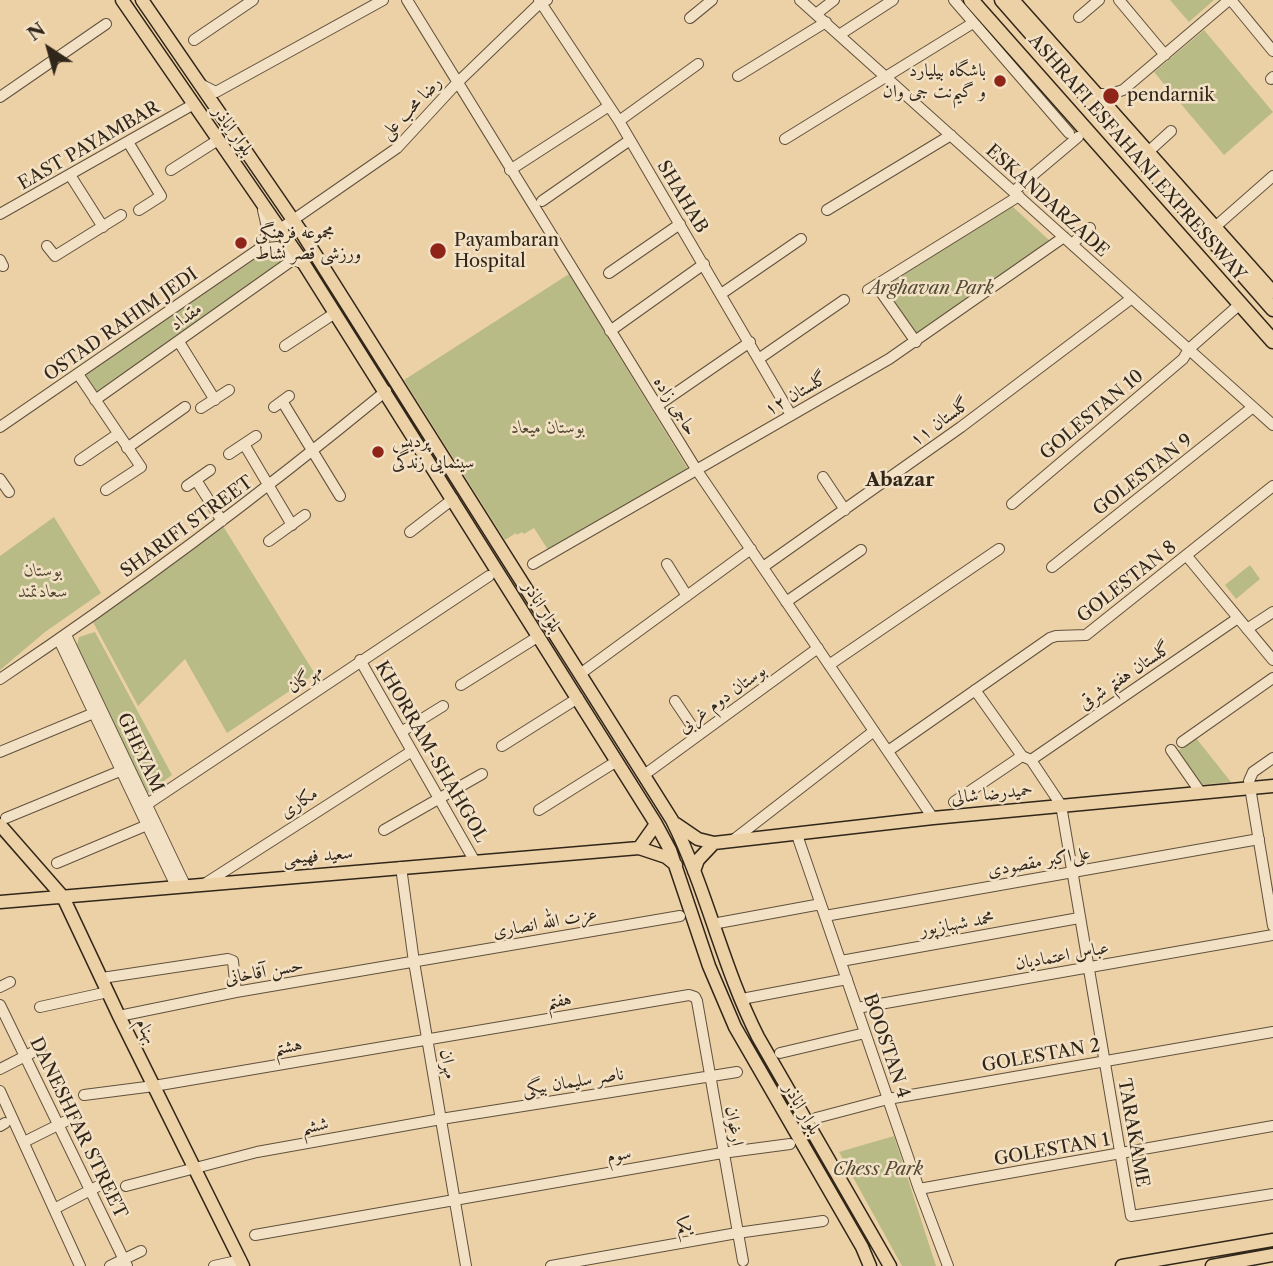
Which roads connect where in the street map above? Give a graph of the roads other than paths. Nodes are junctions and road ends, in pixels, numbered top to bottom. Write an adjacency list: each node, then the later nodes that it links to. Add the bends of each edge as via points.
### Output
1 (122, 0): 34 (main road, بلوار اباذر)
2 (142, 0): 31 (main road, بلوار اباذر)
3 (253, 0): 24 (street)
4 (383, 0): 31 (street, via 216,92)
5 (407, 0): 30 (street, حاجی زاده)
6 (712, 0): 19 (street)
7 (800, 0): 17 (street, ESKANDARZADE)
8 (834, 0): 17 (street)
9 (893, 0): 23 (street)
10 (954, 0): 21 (street)
11 (971, 0): 72 (highway, ASHRAFI ESFAHANI EXPRESSWAY)
12 (1099, 0): 18 (street)
13 (1119, 0): 26 (street)
14 (1230, 0): 25 (street); 26 (street)
15 (542, 1): 30 (street, رضا محب علی); 35 (street, SHAHAB)
16 (1010, 3): 33 (highway, ASHRAFI ESFAHANI EXPRESSWAY)
17 (816, 14): 20 (street, ESKANDARZADE)
18 (1079, 17)
19 (690, 18)
20 (826, 22): 23 (street, ESKANDARZADE); 28 (street)
21 (973, 23): 29 (street); 48 (street, via 1073,135)
22 (106, 24): 32 (street)
23 (839, 35): 29 (street, ESKANDARZADE)
24 (194, 40)
25 (1273, 51)
26 (1165, 55): 33 (street, via 1123,90)
27 (698, 64): 36 (street)
28 (738, 76)
29 (886, 76): 38 (street, ESKANDARZADE); 39 (street)
30 (457, 82): 45 (street, حاجی زاده); 55 (street, رضا محب علی, via 397,148)
31 (200, 84): 55 (main road, بلوار اباذر)
32 (0, 97)
33 (1100, 102): 43 (main road); 68 (highway, ASHRAFI ESFAHANI EXPRESSWAY)
34 (194, 104): 40 (main road, بلوار اباذر); 42 (street, EAST PAYAMBAR)
35 (609, 106): 36 (street, SHAHAB); 45 (street)
36 (620, 121): 41 (street, SHAHAB)
37 (1171, 131): 43 (street)
38 (951, 135): 48 (street, ESKANDARZADE); 52 (street)
39 (785, 139)
40 (218, 140): 44 (street); 50 (main road, بلوار اباذر)
41 (630, 140): 49 (street); 56 (street, SHAHAB)
42 (128, 142): 46 (street, EAST PAYAMBAR); 51 (street, via 161,197)
43 (1148, 152): 58 (main road)
44 (171, 170)
45 (510, 170): 75 (street, حاجی زاده)
46 (70, 175): 53 (street, EAST PAYAMBAR); 57 (street)
47 (1273, 176): 58 (street)
48 (1016, 194): 62 (street, ESKANDARZADE); 79 (street, via 872,288)
49 (542, 201)
50 (261, 202): 60 (main road, بلوار اباذر); 64 (street, via 268,229)
51 (139, 210)
52 (827, 210)
53 (0, 214)
54 (121, 215): 57 (street)
55 (293, 220): 60 (street, رضا محب علی); 140 (main road, بلوار اباذر)
56 (680, 223): 66 (street, SHAHAB); 67 (street)
57 (103, 227): 63 (street, via 55,256)
58 (1215, 227): 68 (main road)
59 (1090, 228): 62 (street, گلستان ۱۲)
60 (280, 229): 65 (main road, بلوار اباذر)
61 (801, 239): 69 (street)
62 (1068, 240): 70 (street, ESKANDARZADE); 79 (street, گلستان ۱۲)
63 (47, 246)
64 (259, 249): 65 (street, via 277,247); 83 (street, OSTAD RAHIM JEDI)
65 (299, 261): 74 (main road, بلوار اباذر); 77 (street, مقداد)
66 (704, 264): 69 (street, SHAHAB); 75 (street)
67 (610, 273)
68 (1268, 284): 73 (highway, ASHRAFI ESFAHANI EXPRESSWAY)
69 (721, 294): 78 (street, SHAHAB)
70 (1132, 298): 81 (street, ESKANDARZADE); 114 (street, گلستان ۱۱)
71 (844, 300): 82 (street)
72 (1240, 304): 76 (highway, ASHRAFI ESFAHANI EXPRESSWAY); 81 (street, GOLESTAN 10)
73 (1273, 309)
74 (335, 313): 80 (street); 85 (main road, بلوار اباذر)
75 (610, 331): 89 (street, حاجی زاده)
76 (1273, 341)
77 (179, 342): 86 (street, مقداد); 87 (street)
78 (750, 342): 82 (street, SHAHAB); 89 (street)
79 (916, 342): 93 (street, گلستان ۱۲)
80 (285, 346)
81 (1189, 349): 91 (street, ESKANDARZADE); 113 (street, GOLESTAN 10, via 1183,359)
82 (760, 358): 93 (street, SHAHAB)
83 (78, 374): 86 (street); 95 (street, OSTAD RAHIM JEDI)
84 (229, 390): 87 (street)
85 (386, 391): 100 (street, SHARIFI STREET); 112 (main road, بلوار اباذر)
86 (95, 400): 96 (street)
87 (215, 400): 92 (street)
88 (282, 401): 100 (street)
89 (657, 406): 103 (street, حاجی زاده)
90 (185, 407): 99 (street)
91 (1253, 407): 94 (street, ESKANDARZADE); 127 (street, GOLESTAN 9)
92 (201, 408)
93 (791, 415): 103 (street, گلستان ۱۲)
94 (1273, 425)
95 (0, 427)
96 (118, 434): 99 (street); 102 (street)
97 (256, 436): 98 (street)
98 (244, 444): 101 (street); 107 (street)
99 (127, 448): 109 (street, via 141,467)
100 (313, 451): 107 (street, SHARIFI STREET); 111 (street)
101 (229, 454)
102 (80, 460)
103 (696, 469): 120 (street, حاجی زاده); 124 (street, گلستان ۱۲)
104 (210, 470): 116 (street, via 191,483)
105 (823, 477): 114 (street)
106 (0, 479): 110 (street)
107 (269, 486): 116 (street, SHARIFI STREET); 117 (street)
108 (1273, 486): 123 (street, GOLESTAN 8)
109 (106, 490)
110 (9, 492)
111 (340, 495)
112 (453, 499): 118 (street); 134 (main road, بلوار اباذر)
113 (1012, 504)
114 (845, 510): 126 (street, گلستان ۱۱)
115 (305, 515): 117 (street)
116 (222, 521): 135 (street, SHARIFI STREET)
117 (292, 524): 119 (street)
118 (410, 532)
119 (269, 541)
120 (751, 549): 126 (street, حاجی زاده); 129 (street)
121 (862, 550): 130 (street)
122 (999, 550): 139 (street)
123 (1186, 555): 132 (street); 144 (street, GOLESTAN 8, via 1086,635 1050,638)
124 (533, 564)
125 (667, 565): 129 (street)
126 (763, 567): 130 (street, حاجی زاده)
127 (1052, 567)
128 (489, 576): 137 (street, مهرگان)
129 (687, 596): 140 (street)
130 (786, 601): 136 (street, حاجی زاده)
131 (1273, 612): 133 (street)
132 (1238, 618): 133 (street); 158 (street, گلستان هفتم شرقی)
133 (1247, 629): 138 (street)
134 (539, 636): 143 (street); 145 (main road, بلوار اباذر)
135 (62, 637): 142 (street, SHARIFI STREET); 148 (street, GHEYAM); 161 (street, GHEYAM)
136 (818, 648): 139 (street, حاجی زاده); 151 (street, بوستان دوم غربی)
137 (360, 660): 150 (street, KHORRAM-SHAHGOL); 170 (street, مهرگان)
138 (1273, 660)
139 (830, 665): 149 (street, حاجی زاده)
140 (580, 674): 163 (main road, بلوار اباذر)
141 (1273, 678): 152 (street)
142 (0, 680)
143 (461, 685)
144 (975, 690): 156 (street, GOLESTAN 8); 158 (street)
145 (578, 698): 153 (street); 160 (main road, بلوار اباذر)
146 (675, 701): 151 (street)
147 (443, 706): 150 (street)
148 (94, 713): 157 (street); 161 (street, GHEYAM)
149 (874, 731): 156 (street, حاجی زاده); 180 (street)
150 (401, 732): 155 (street, KHORRAM-SHAHGOL)
151 (698, 735): 163 (street, بوستان دوم غربی)
152 (1181, 743)
153 (502, 746)
154 (1171, 750): 166 (street)
155 (412, 751): 167 (street, KHORRAM-SHAHGOL); 190 (street, مکاری)
156 (888, 751): 172 (street, حاجی زاده)
157 (0, 752)
158 (1026, 758): 168 (street, گلستان هفتم شرقی); 169 (street)
159 (1273, 758): 165 (street, via 1253,772)
160 (617, 761): 171 (street); 176 (main road, بلوار اباذر)
161 (125, 769): 170 (street, GHEYAM); 174 (street)
162 (482, 774): 167 (street)
163 (644, 775): 173 (main road, بلوار اباذر)
164 (1273, 786): 165 (main road, حمیدرضا شالی)
165 (1250, 789): 166 (main road, حمیدرضا شالی); 179 (street)
166 (1202, 793): 169 (main road, حمیدرضا شالی)
167 (439, 799): 177 (street); 183 (street, KHORRAM-SHAHGOL)
168 (954, 802)
169 (1061, 805): 172 (main road, حمیدرضا شالی); 189 (street, TARAKAME)
170 (143, 807): 175 (street, GHEYAM)
171 (539, 810)
172 (933, 818): 178 (main road, حمیدرضا شالی)
173 (672, 820): 181 (main road, via 691,835); 187 (main road, بلوار اباذر)
174 (3, 821): 192 (main road, بهنام)
175 (151, 823): 184 (street); 191 (street, GHEYAM)
176 (656, 824): 182 (main road); 185 (main road, بلوار اباذر)
177 (384, 830)
178 (797, 835): 180 (main road, حمیدرضا شالی); 194 (street, BOOSTAN 4)
179 (1259, 839): 188 (street); 189 (street, علی‌اکبر مقصودی)
180 (731, 842): 181 (main road, حمیدرضا شالی)
181 (714, 843): 187 (main road)
182 (639, 848): 183 (main road, سعید فهیمی); 185 (main road)
183 (474, 860): 186 (main road, سعید فهیمی)
184 (57, 863)
185 (676, 865): 260 (main road, بلوار اباذر, via 709,967 735,1027)
186 (401, 867): 190 (main road, سعید فهیمی); 202 (street, مهران)
187 (694, 871): 254 (main road, بلوار اباذر, via 746,1015)
188 (1268, 871): 199 (street)
189 (1072, 872): 196 (street, علی‌اکبر مقصودی); 197 (street, TARAKAME)
190 (206, 883): 191 (main road, سعید فهیمی)
191 (181, 886): 192 (main road, سعید فهیمی)
192 (63, 897): 193 (main road, سعید فهیمی); 204 (main road, بهنام)
193 (0, 902)
194 (821, 904): 196 (street, BOOSTAN 4); 198 (street)
195 (680, 916): 202 (street, عزت الله انصاری)
196 (825, 916): 201 (street, BOOSTAN 4)
197 (1079, 918): 201 (street, محمد شهبازپور); 203 (street, TARAKAME)
198 (718, 923)
199 (1273, 926)
200 (1273, 935): 203 (street, عباس اعتمادیان)
201 (841, 961): 205 (street, BOOSTAN 4)
202 (414, 962): 207 (street, حسن آقاخانی); 216 (street, مهران)
203 (1088, 967): 212 (street, عباس اعتمادیان); 220 (street, TARAKAME)
204 (102, 978): 206 (main road, بهنام); 207 (street, via 228,959 233,961)
205 (847, 979): 209 (street); 212 (street, BOOSTAN 4)
206 (108, 992): 211 (street); 213 (main road, بهنام)
207 (236, 992): 213 (street, حسن آقاخانی)
208 (695, 997): 216 (street, هفتم); 223 (street, ارغوان)
209 (747, 998)
210 (0, 1005): 219 (street, DANESHFAR STREET)
211 (40, 1007)
212 (856, 1008): 215 (street, BOOSTAN 4)
213 (119, 1016): 224 (main road, بهنام)
214 (1273, 1032): 220 (street, GOLESTAN 2)
215 (865, 1033): 218 (street); 227 (street, BOOSTAN 4)
216 (428, 1039): 224 (street, هشتم); 230 (street, مهران)
217 (41, 1048): 219 (street)
218 (779, 1053)
219 (25, 1056): 221 (street); 231 (street, DANESHFAR STREET)
220 (1104, 1061): 227 (street, GOLESTAN 2); 236 (street, TARAKAME)
221 (0, 1069)
222 (737, 1072): 223 (street, ناصر سلیمان بیگی)
223 (710, 1076): 230 (street, ناصر سلیمان بیگی); 235 (street, ارغوان)
224 (151, 1086): 226 (street, هشتم); 237 (main road, بهنام)
225 (0, 1091): 233 (street)
226 (84, 1095)
227 (888, 1099): 229 (street, GOLESTAN 2); 240 (street, BOOSTAN 4)
228 (76, 1116): 231 (street)
229 (816, 1118)
230 (441, 1119): 237 (street, ششم, via 257,1152); 243 (street, مهران)
231 (59, 1125): 233 (street); 241 (street, DANESHFAR STREET)
232 (1273, 1126): 236 (street, GOLESTAN 1)
233 (24, 1142): 244 (street)
234 (790, 1144): 235 (street, سوم)
235 (722, 1153): 243 (street, سوم); 246 (street, ارغوان)
236 (1121, 1153): 240 (street, GOLESTAN 1); 242 (street, TARAKAME, via 1132,1217)
237 (195, 1168): 239 (street, ششم); 253 (main road, بهنام)
238 (107, 1182): 241 (street)
239 (126, 1186)
240 (919, 1189): 261 (street, BOOSTAN 4)
241 (90, 1190): 244 (street); 252 (street, DANESHFAR STREET)
242 (1273, 1194)
243 (455, 1199): 247 (street, سوم); 258 (street, مهران)
244 (54, 1209): 255 (street)
245 (824, 1221): 246 (street, یکم)
246 (737, 1233): 251 (street, ارغوان); 259 (street, یکم)
247 (255, 1235)
248 (1273, 1240): 262 (main road)
249 (141, 1251): 252 (street)
250 (1273, 1255): 263 (main road)
251 (743, 1261)
252 (126, 1263): 256 (street)
253 (242, 1263): 257 (street)
254 (889, 1265)
255 (80, 1266)
256 (110, 1266)
257 (214, 1266)
258 (466, 1266)
259 (551, 1266)
260 (870, 1266)
261 (948, 1266)
262 (1122, 1266)
263 (1212, 1266)

